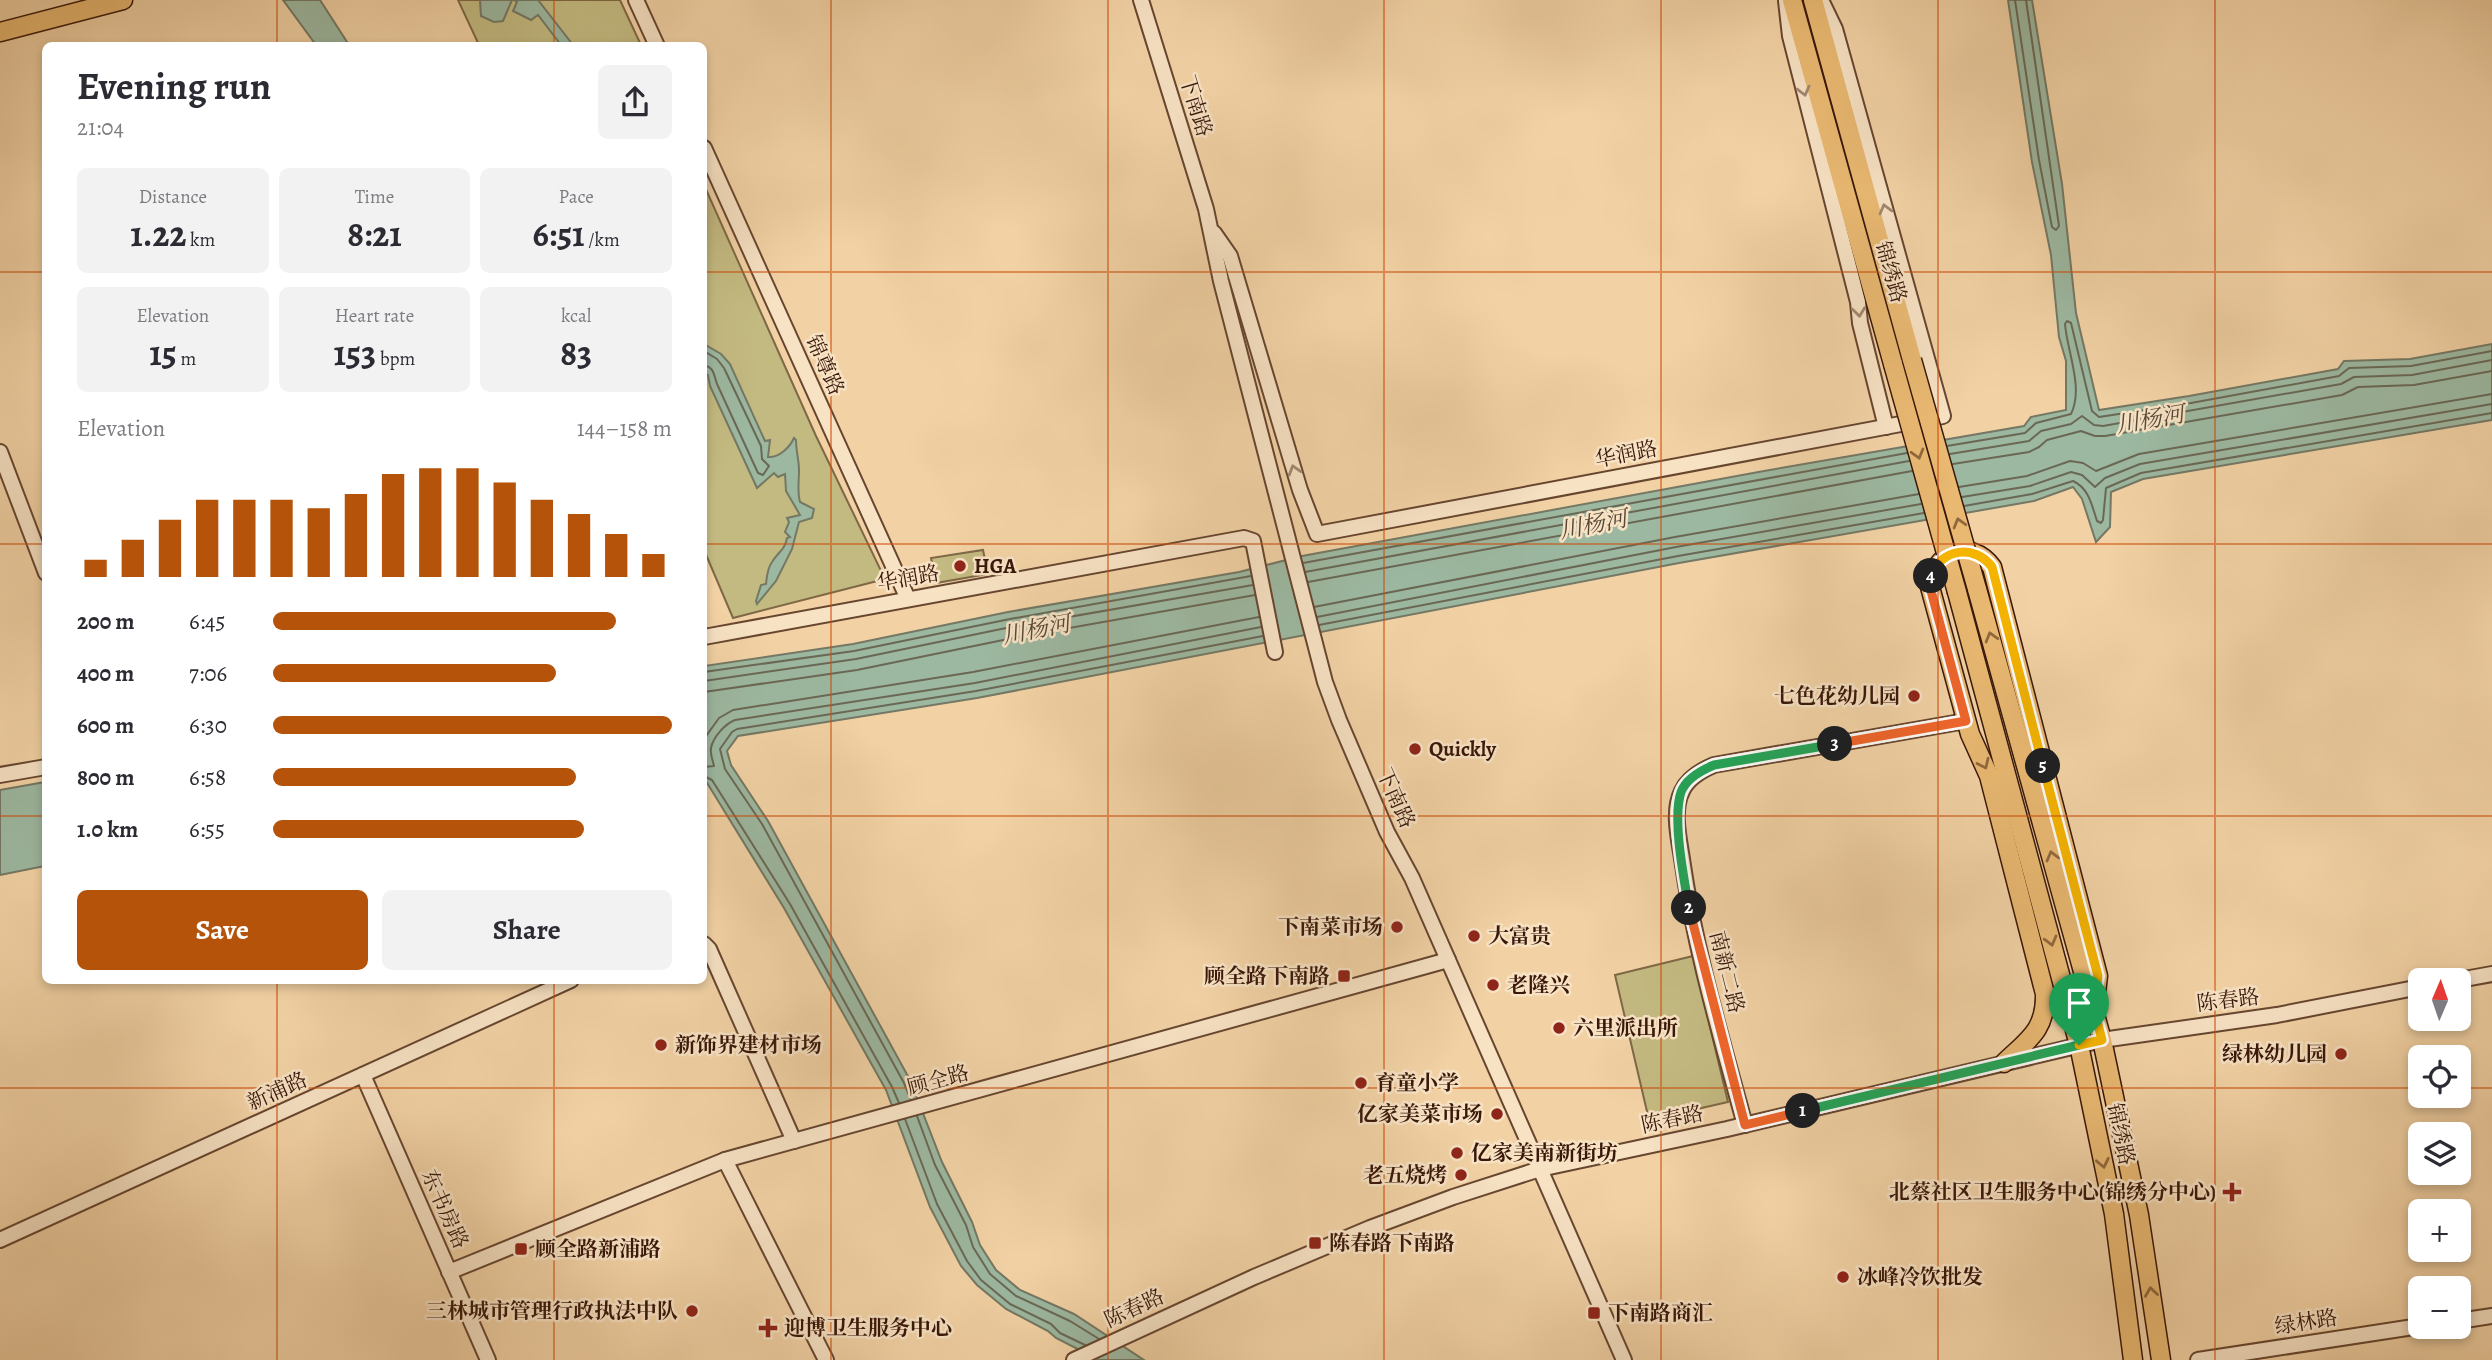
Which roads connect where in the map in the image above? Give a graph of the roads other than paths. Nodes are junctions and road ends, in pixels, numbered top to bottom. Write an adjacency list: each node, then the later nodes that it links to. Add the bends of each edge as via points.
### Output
1 (74, 0): 9 (main road)
2 (122, 0): 10 (main road)
3 (636, 0): 11 (street)
4 (1141, 0): 13 (street, 下南路)
5 (1786, 0): 14 (street, one-way to 14, via 1790,36)
6 (1792, 0): 32 (main road, 锦绣路, one-way to 32, bridge)
7 (1813, 0): 30 (main road, 锦绣路, one-way to 7, bridge)
8 (1821, 0): 14 (street, 华润路, one-way to 8, via 1943,416 1835,29)
9 (0, 21)
10 (0, 32)
11 (655, 42)
12 (707, 155): 18 (street, 锦尊路)
13 (1210, 226): 16 (street, 下南路, one-way to 13, via 1230,256); 25 (street, 下南路, via 1325,682 1387,832)
14 (1886, 427): 16 (street, 华润路)
15 (0, 453): 17 (street)
16 (1317, 534)
17 (42, 563)
18 (908, 599): 19 (street, 华润路); 20 (street, 华润路, via 1244,538 1254,541)
19 (707, 636)
20 (1275, 652)
21 (1966, 721): 30 (main road, 锦绣路, via 1930,587 1931,572 1940,561 1963,552 1976,553 1992,567 2098,976); 33 (main road, 锦绣路, one-way to 33, via 1989,776 2045,994 2046,1012 2039,1027); 35 (street, 南新二路, via 1714,765 1699,771 1682,790 1677,811 1689,905)
22 (42, 768): 23 (street)
23 (0, 775)
24 (707, 947): 36 (street)
25 (1448, 960): 36 (street, 顾全路); 38 (street, 下南路)
26 (2492, 974): 27 (street)
27 (2471, 978)
28 (562, 984): 34 (street, 新浦路)
29 (2408, 989): 31 (street, 陈春路)
30 (2094, 1009): 31 (main road, 锦绣路)
31 (2102, 1040): 32 (street, 陈春路); 49 (main road, 锦绣路, one-way to 31, via 2139,1215)
32 (2079, 1045): 33 (street, 陈春路); 48 (main road, 锦绣路, one-way to 48, via 2114,1214)
33 (2004, 1063): 35 (street, 陈春路)
34 (363, 1074): 39 (street, 新浦路); 40 (street, 东书房路)
35 (1745, 1125): 38 (street, 陈春路)
36 (794, 1141): 37 (street, 顾全路)
37 (725, 1160): 40 (street, 顾全路); 46 (street)
38 (1540, 1169): 44 (street, 陈春路, via 1370,1228); 47 (street, 下南路)
39 (0, 1240)
40 (449, 1272): 45 (street, 东书房路)
41 (2492, 1316): 42 (street)
42 (2471, 1319)
43 (2408, 1328): 50 (street, 绿林路)
44 (1078, 1358)
45 (488, 1360)
46 (826, 1360)
47 (1625, 1360)
48 (2133, 1360)
49 (2161, 1360)
50 (2197, 1360)

